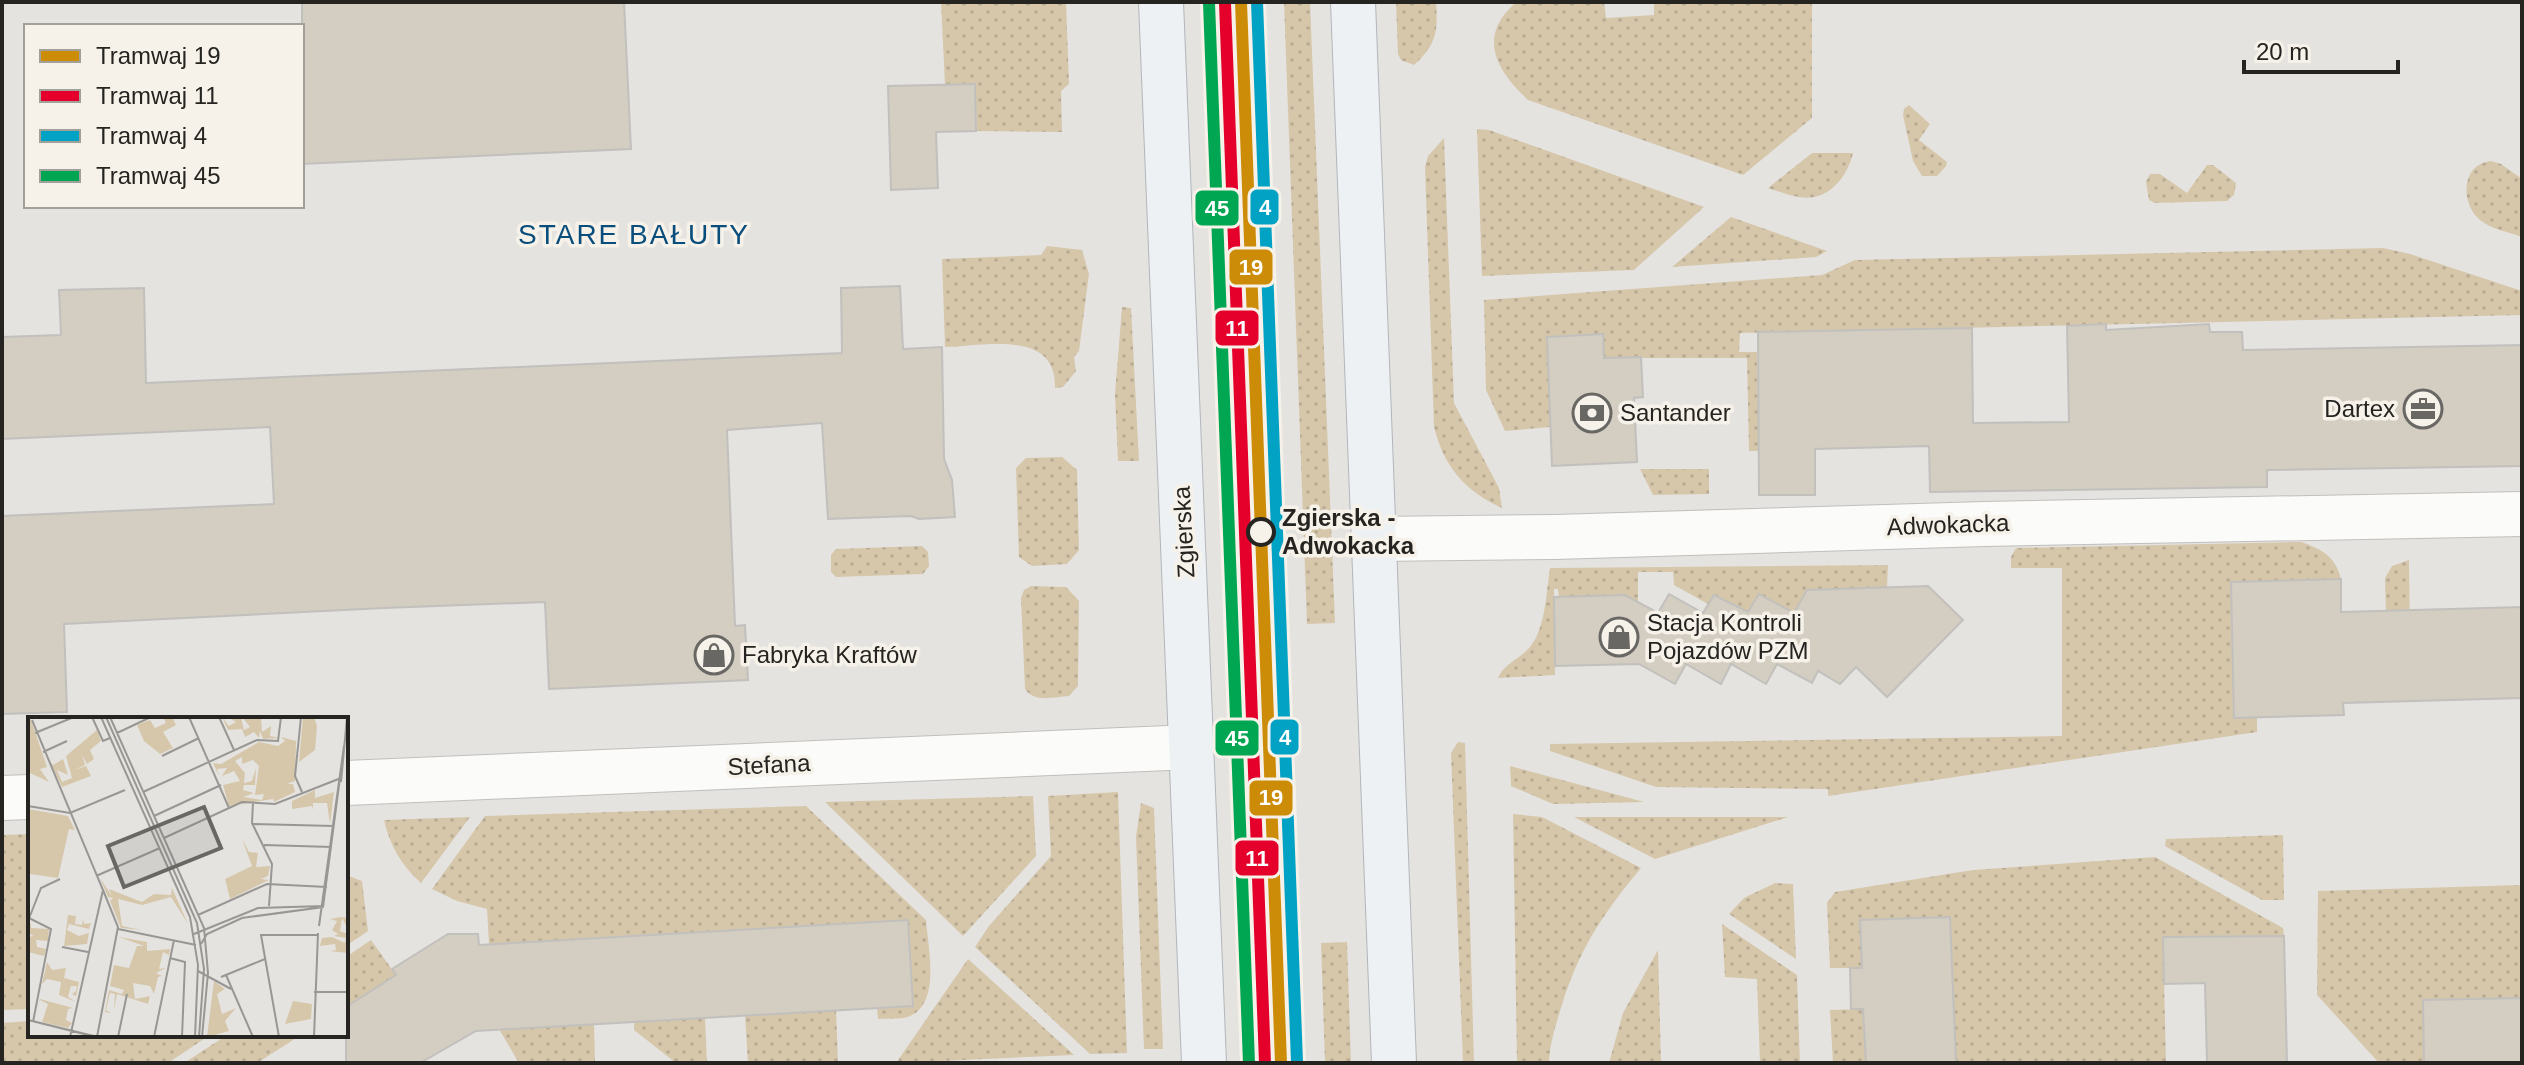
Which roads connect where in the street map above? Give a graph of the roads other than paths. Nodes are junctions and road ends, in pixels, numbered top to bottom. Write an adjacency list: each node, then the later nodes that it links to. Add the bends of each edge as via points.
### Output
1 (1161, 2): 5 (main road, Zgierska)
2 (1353, 2): 4 (main road)
3 (2522, 514): 4 (street, Adwokacka)
4 (1374, 539): 10 (main road)
5 (1192, 747): 6 (street, Stefana); 9 (main road, Zgierska)
6 (348, 783)
7 (28, 797): 8 (street)
8 (2, 798)
9 (1204, 1063)
10 (1394, 1063)

